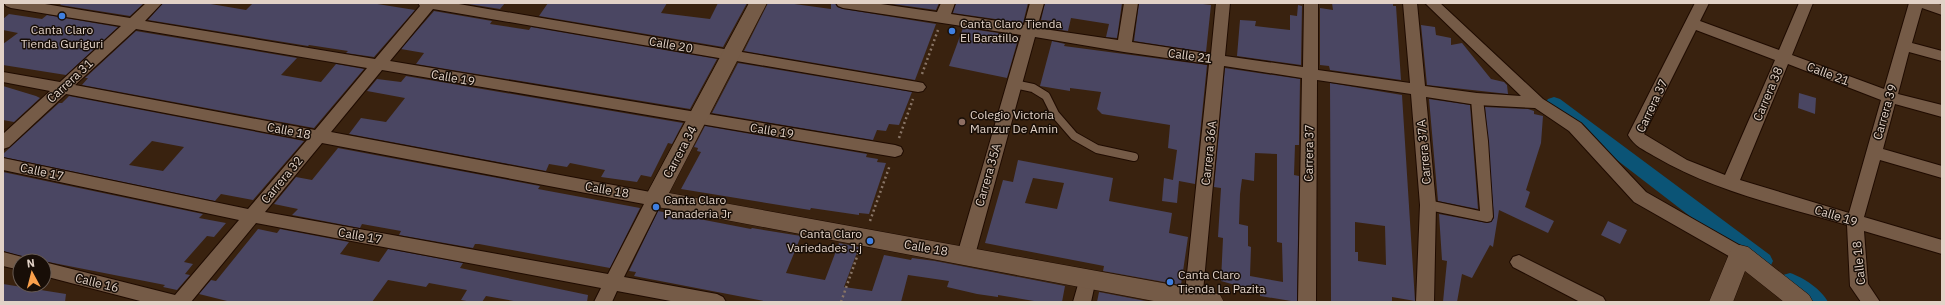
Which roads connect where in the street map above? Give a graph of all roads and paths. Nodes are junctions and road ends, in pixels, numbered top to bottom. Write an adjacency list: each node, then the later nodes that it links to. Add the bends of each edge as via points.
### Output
1 (11, 3): 20 (street, Calle 19)
2 (155, 3): 20 (street, Carrera 31)
3 (428, 3): 24 (street, Calle 20); 28 (street, Carrera 32)
4 (758, 3): 24 (street, Carrera 34)
5 (843, 3): 18 (street, Calle 21)
6 (948, 3): 18 (street)
7 (1037, 3): 21 (street, Carrera 35A)
8 (1131, 3): 23 (street)
9 (1223, 3): 27 (street, Carrera 36A)
10 (1311, 3): 29 (street, Carrera 37)
11 (1410, 3): 34 (street, Carrera 37A)
12 (1432, 3): 37 (street)
13 (1702, 3): 19 (street, Carrera 37)
14 (1806, 3): 26 (street, Carrera 38)
15 (1916, 3): 22 (street, Carrera 39)
16 (1922, 3): 17 (street)
17 (1942, 10)
18 (942, 18): 21 (street, Calle 21)
19 (1692, 23): 26 (street, Calle 21); 47 (street, Carrera 37, via 1636,135 1640,140 1681,164)
20 (132, 24): 28 (street, Calle 19); 33 (street, Carrera 31)
21 (1029, 31): 23 (street, Calle 21); 31 (street, Carrera 35A)
22 (1904, 46): 25 (street); 35 (street, Carrera 39)
23 (1124, 47): 27 (street, Calle 21)
24 (731, 55): 32 (street, Calle 20); 39 (street, Carrera 34)
25 (1942, 56)
26 (1783, 57): 35 (street, Calle 21); 47 (street, Carrera 38)
27 (1219, 60): 29 (street, Calle 21); 59 (street, Carrera 36A)
28 (378, 65): 39 (street, Calle 19); 40 (street, Carrera 32)
29 (1310, 74): 34 (street, Calle 21); 65 (street, Carrera 37)
30 (3, 77): 33 (street, Calle 18)
31 (1014, 84): 44 (lane, via 1033,88 1046,96 1055,114 1074,136 1097,149); 54 (street, Carrera 35A)
32 (918, 87)
33 (61, 88): 40 (street, Calle 18); 41 (street, Carrera 31)
34 (1418, 90): 36 (street, Calle 21); 49 (street, Carrera 37A)
35 (1890, 97): 38 (street, Calle 21); 43 (street, Carrera 39)
36 (1477, 99): 37 (street, Calle 21); 49 (street, via 1487,217)
37 (1538, 103): 53 (street, via 1574,127 1640,197)
38 (1942, 111)
39 (697, 119): 42 (street, Calle 19); 48 (street, Carrera 34)
40 (318, 137): 48 (street, Calle 18); 50 (street, Carrera 32)
41 (3, 143)
42 (895, 151)
43 (1874, 152): 46 (street); 51 (street, Carrera 39)
44 (1134, 157)
45 (3, 164): 50 (street, Calle 17)
46 (1942, 172)
47 (1730, 184): 51 (street, Calle 19)
48 (655, 199): 54 (street, Calle 18); 58 (street, Carrera 34)
49 (1428, 205): 66 (street, Carrera 37A)
50 (252, 216): 58 (street, Calle 17); 61 (street, Carrera 32)
51 (1855, 221): 52 (street, Calle 19); 70 (street, Calle 18, via 1859,286)
52 (1942, 247)
53 (1740, 254): 68 (street); 69 (street)
54 (966, 255): 57 (street, Calle 18)
55 (1519, 262): 67 (street)
56 (52, 272): 60 (street, Calle 16)
57 (1087, 279): 59 (street, Calle 18); 64 (street)
58 (614, 283): 62 (street, Carrera 34); 63 (street, Calle 17)
59 (1199, 301)
60 (173, 302)
61 (180, 302)
62 (603, 302)
63 (718, 302)
64 (1082, 302)
65 (1307, 302)
66 (1425, 302)
67 (1597, 302)
68 (1721, 302)
69 (1801, 302)
70 (1871, 302)

